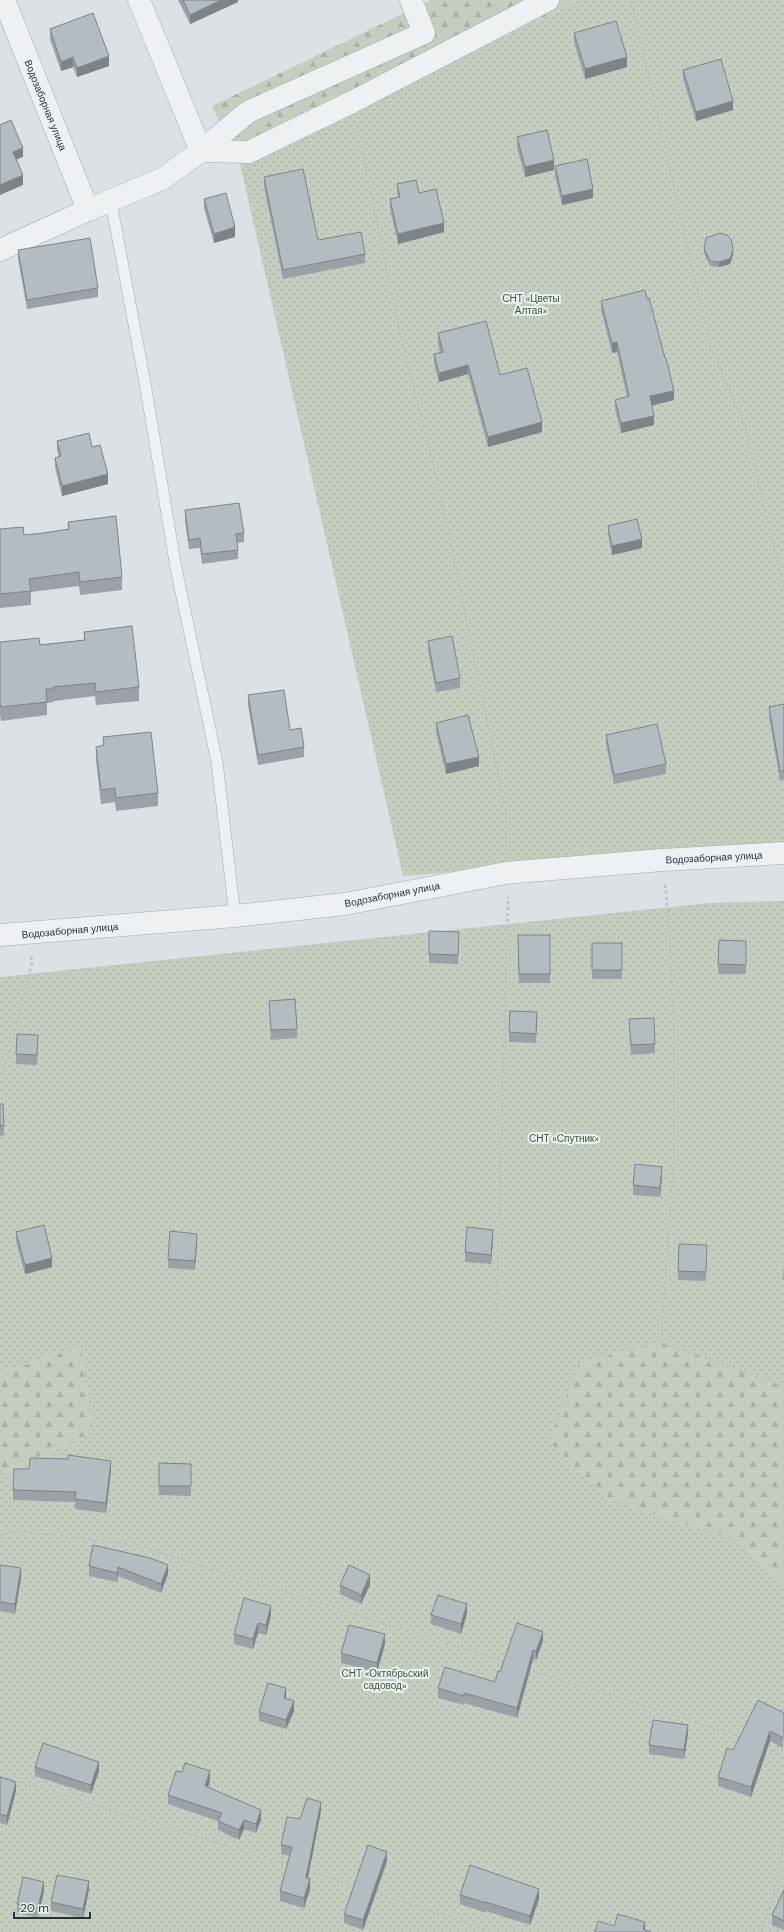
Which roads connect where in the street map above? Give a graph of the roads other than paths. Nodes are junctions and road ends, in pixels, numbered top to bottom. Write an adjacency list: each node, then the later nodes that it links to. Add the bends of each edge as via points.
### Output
1 (4, 0): 7 (street, Водозаборная улица)
2 (139, 0): 5 (street)
3 (410, 0): 5 (street, via 424,33 248,112)
4 (548, 0): 5 (street, via 352,102 249,152)
5 (201, 152): 6 (street, via 162,179)
6 (111, 202): 7 (street); 10 (lane, via 176,568 217,762)
7 (88, 210): 8 (street)
8 (0, 250)
9 (784, 853): 10 (street, Водозаборная улица, via 506,873 345,904)
10 (235, 916): 11 (street, Водозаборная улица)
11 (0, 935)

